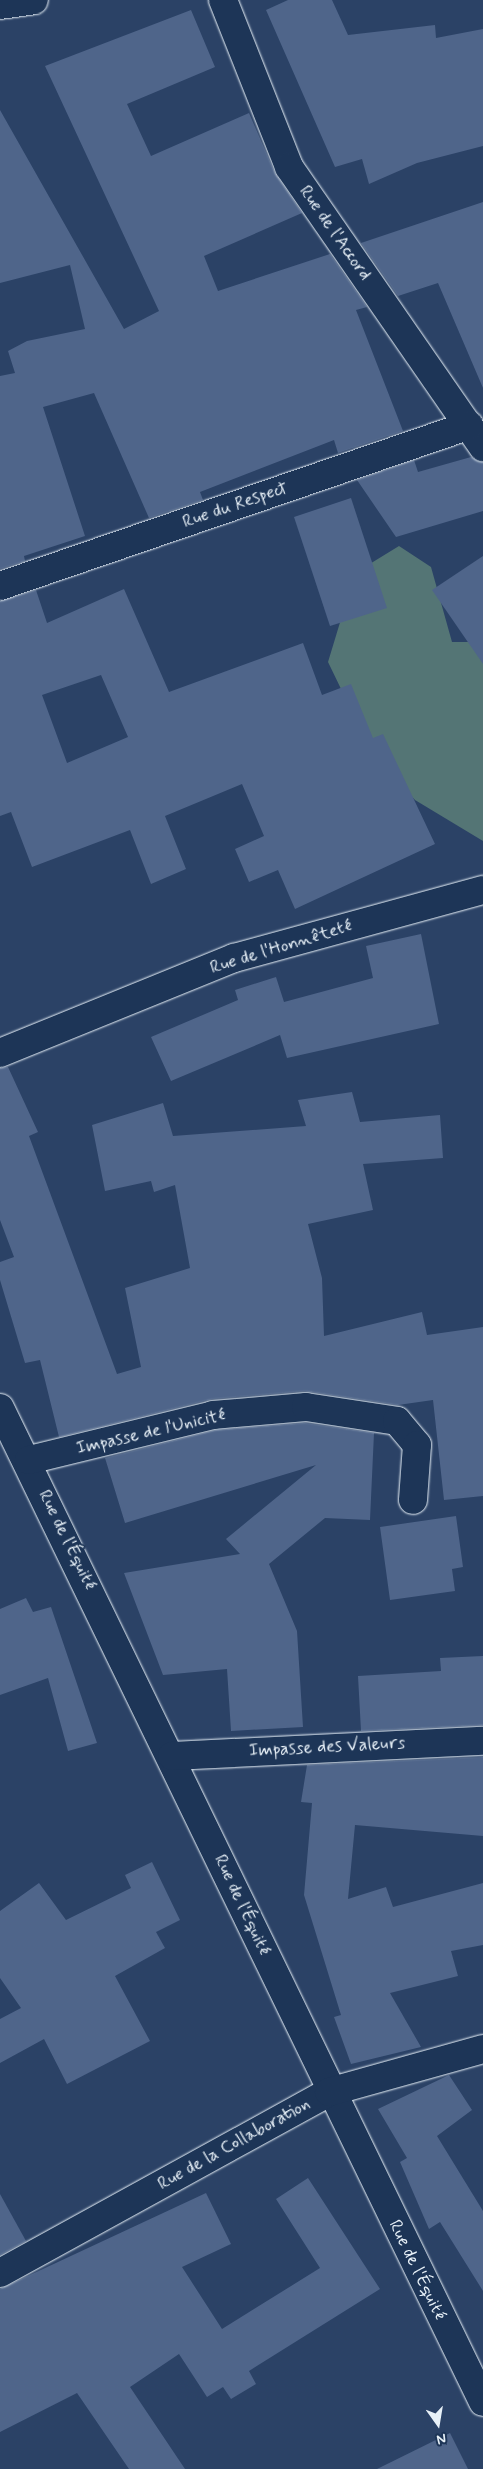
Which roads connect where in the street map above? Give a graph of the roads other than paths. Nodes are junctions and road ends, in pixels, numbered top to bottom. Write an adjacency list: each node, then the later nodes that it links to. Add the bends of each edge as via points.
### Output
1 (34, 0): 3 (street)
2 (223, 0): 4 (street, Rue de l'Accord, via 289,167)
3 (0, 5)
4 (476, 436): 5 (street, Rue du Respect)
5 (0, 586)
6 (483, 890): 7 (street, Rue de l'Honnêteté, via 234,958)
7 (0, 1053)
8 (0, 1408): 9 (street, Rue de l'Équité)
9 (28, 1460): 10 (street, Impasse de l'Unicité, via 212,1415 306,1407 397,1421 417,1445); 12 (street, Rue de l'Équité)
10 (413, 1500)
11 (483, 1741): 12 (street, Impasse des Valeurs)
12 (172, 1756): 14 (street, Rue de l'Équité)
13 (483, 2050): 14 (street, Rue de la Collaboration)
14 (329, 2092): 15 (street, Rue de la Collaboration); 16 (street, Rue de l'Équité)
15 (0, 2272)
16 (483, 2402)

